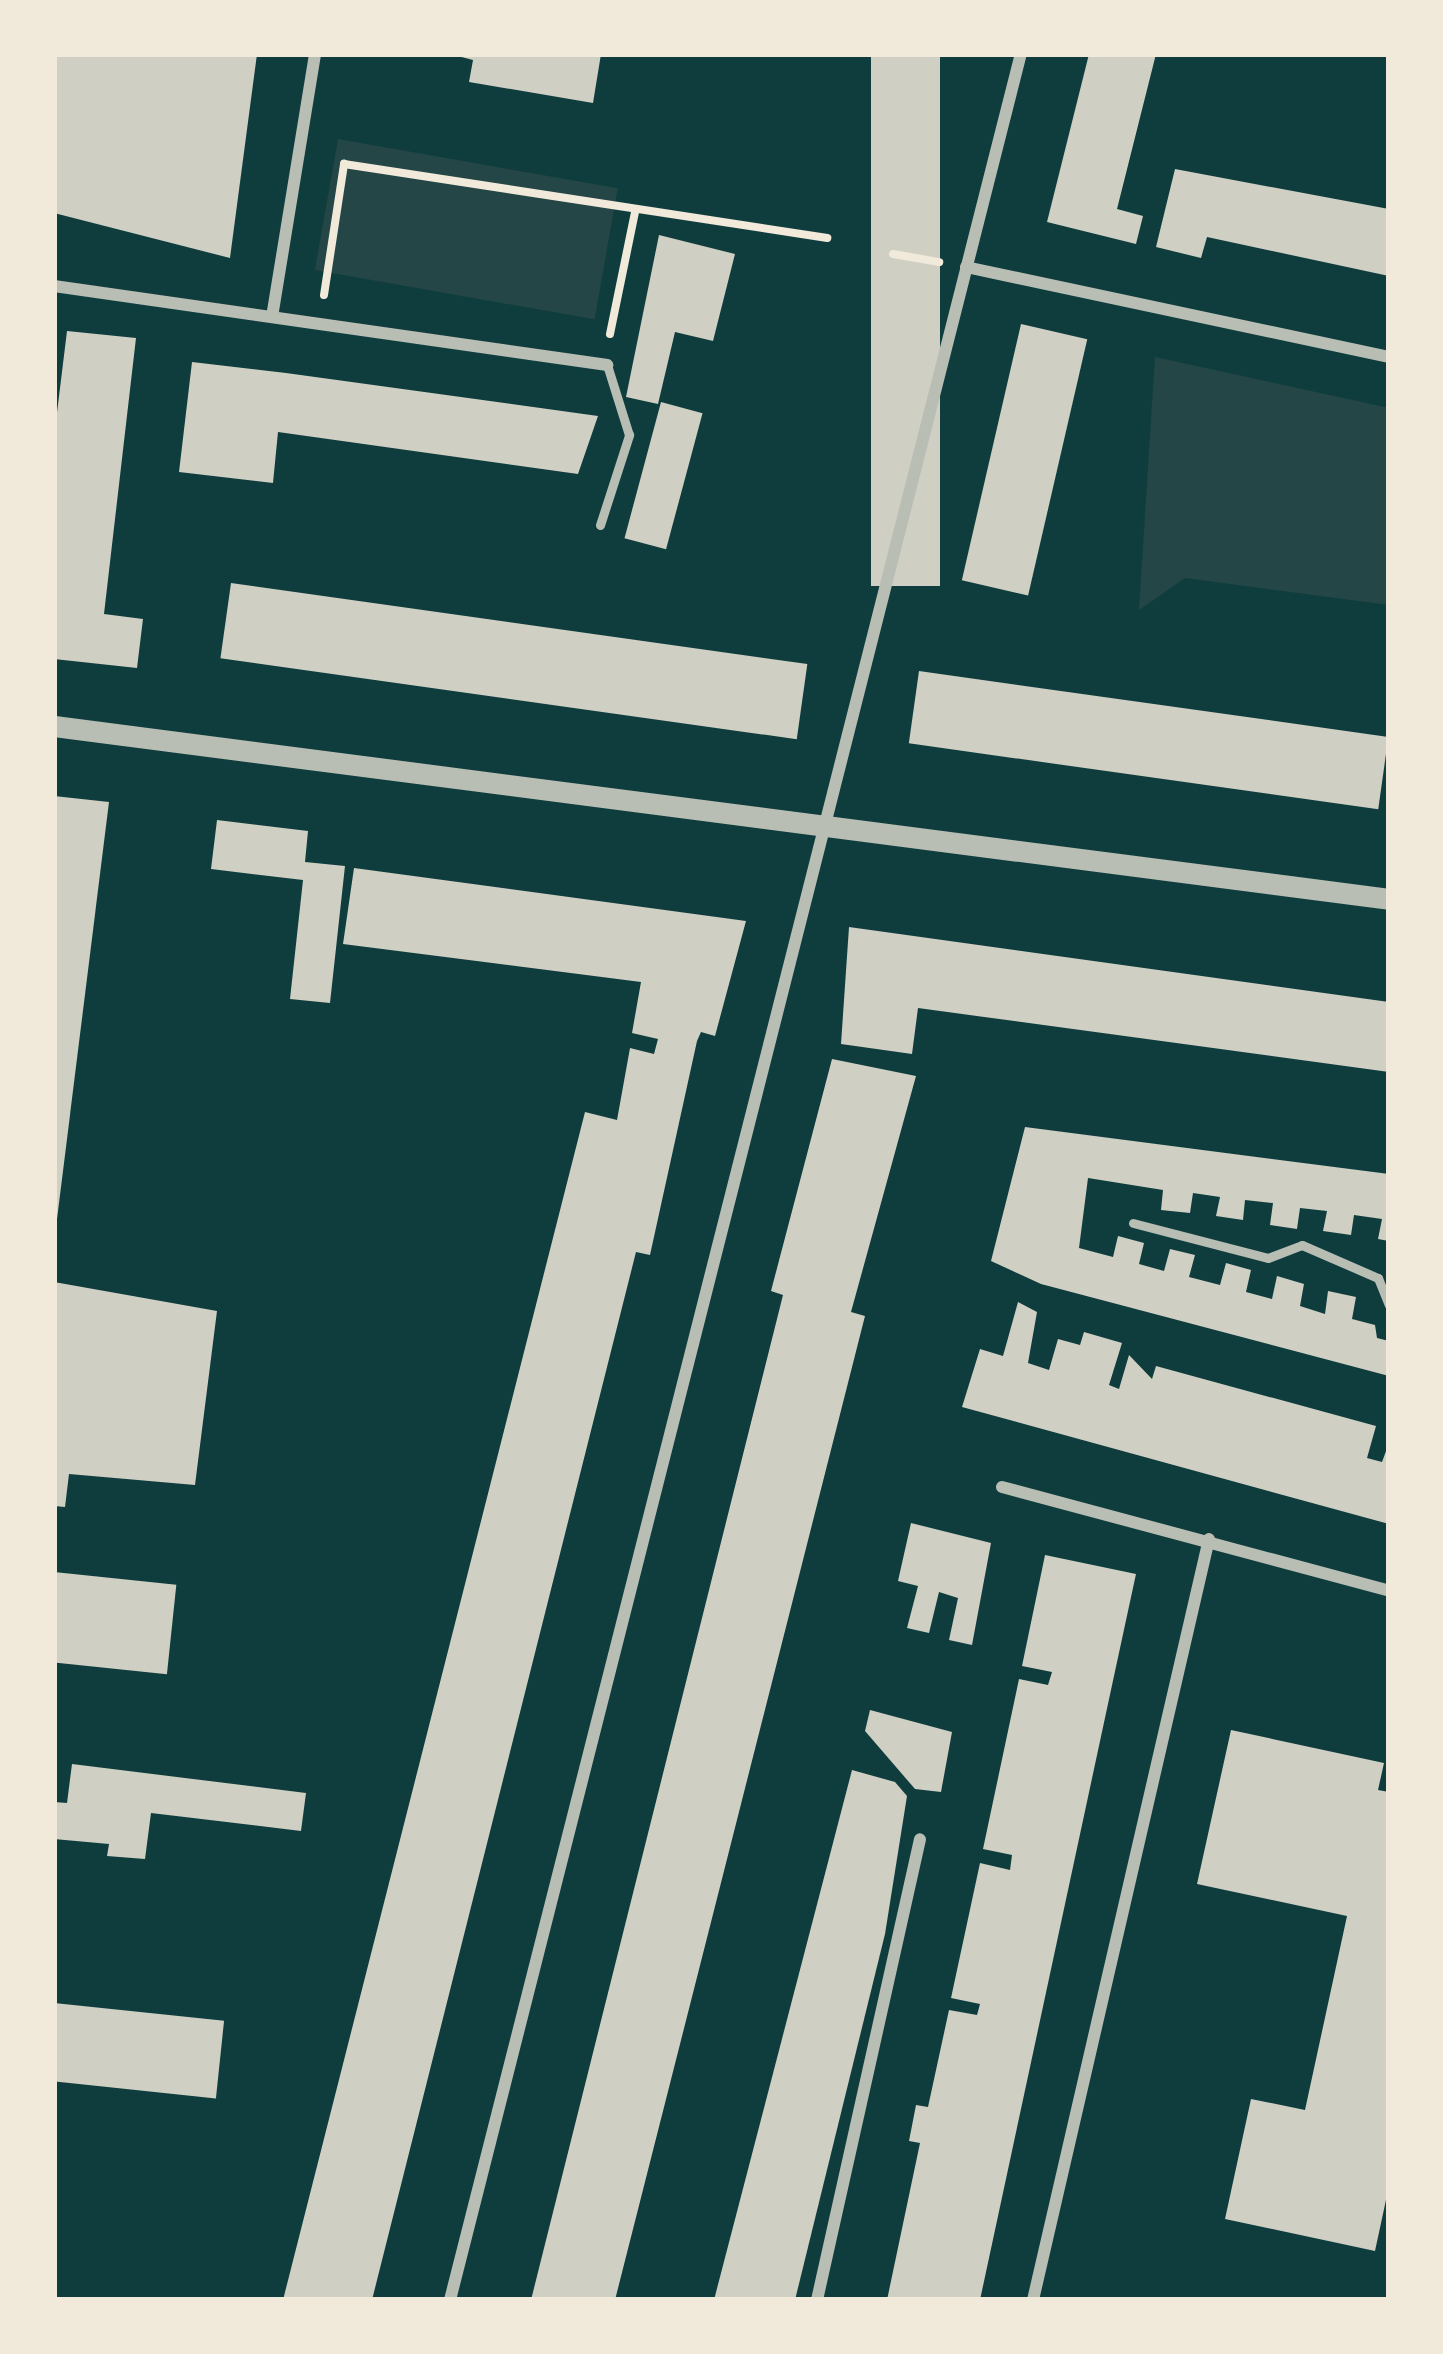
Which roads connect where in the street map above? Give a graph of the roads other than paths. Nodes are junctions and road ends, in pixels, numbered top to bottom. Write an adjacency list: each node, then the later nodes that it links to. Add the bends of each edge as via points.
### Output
1 (315, 54): 5 (street)
2 (1021, 54): 3 (street)
3 (966, 267): 6 (street); 10 (street)
4 (54, 286): 5 (street)
5 (272, 317): 7 (street)
6 (1389, 358)
7 (607, 365): 8 (lane, via 629,435)
8 (600, 525)
9 (54, 726): 10 (street)
10 (827, 829): 11 (street); 18 (street)
11 (1389, 899)
12 (1132, 1223): 13 (lane, via 1268,1258 1302,1245 1378,1278)
13 (1389, 1305)
14 (1002, 1487): 15 (street)
15 (1209, 1539): 16 (street); 20 (street)
16 (1389, 1591)
17 (920, 1839): 19 (street)
18 (451, 2300)
19 (817, 2300)
20 (1033, 2300)

